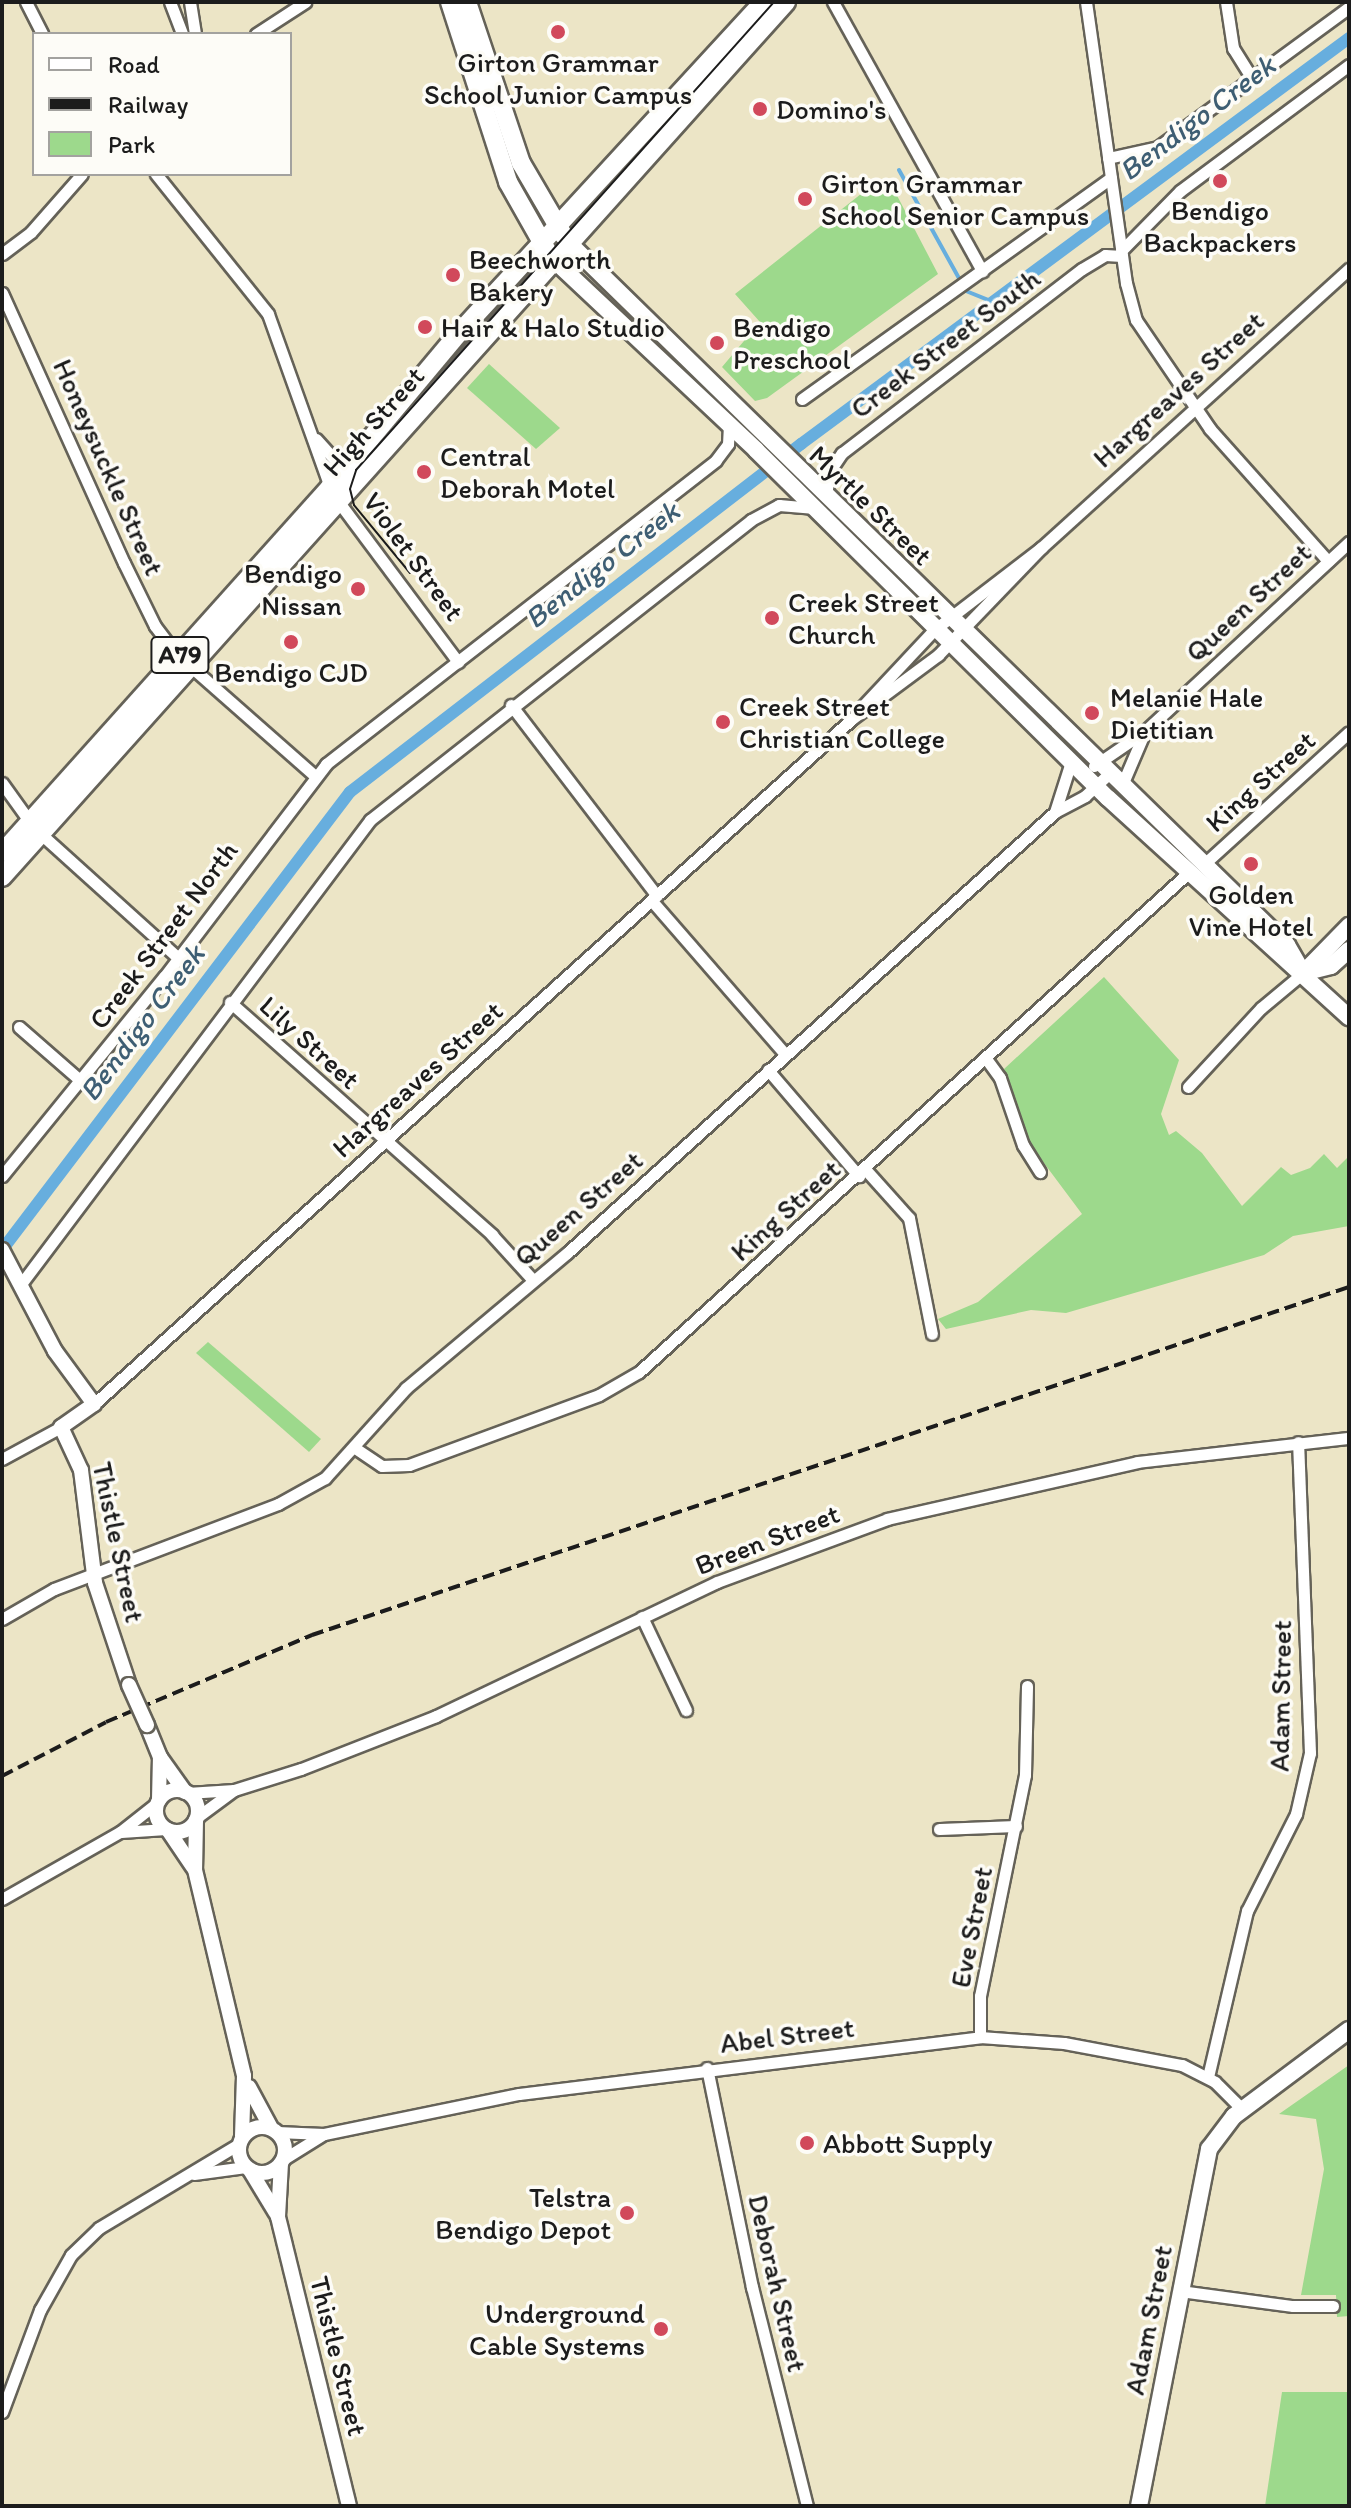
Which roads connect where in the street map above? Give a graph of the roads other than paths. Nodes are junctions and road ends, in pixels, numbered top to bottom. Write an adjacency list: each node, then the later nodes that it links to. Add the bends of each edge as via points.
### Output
1 (26, 2): 13 (street)
2 (170, 2): 14 (street)
3 (190, 2): 15 (street)
4 (305, 2): 16 (street)
5 (450, 2): 24 (highway, via 508,182)
6 (467, 2): 23 (highway, via 521,163)
7 (763, 2): 23 (highway, High Street)
8 (786, 2): 25 (highway, High Street)
9 (1086, 2): 19 (street)
10 (1226, 2): 18 (street, via 1233,48)
11 (832, 4): 30 (street)
12 (1349, 7): 18 (street)
13 (41, 32)
14 (181, 32)
15 (195, 32)
16 (259, 32)
17 (1349, 65): 26 (street, Creek Street South, via 1180,191)
18 (1252, 79): 19 (street, via 1154,150)
19 (1108, 158): 22 (street)
20 (80, 176): 27 (street, via 31,232)
21 (158, 176): 36 (street, Violet Street, via 268,314)
22 (1111, 178): 26 (street); 30 (street)
23 (557, 227): 24 (highway, High Street); 25 (highway)
24 (541, 244): 28 (highway); 33 (highway, High Street / A79)
25 (570, 244): 28 (highway, High Street / A79); 37 (main road, Myrtle Street)
26 (1121, 253): 34 (street, via 1141,330); 40 (street, Creek Street South, via 1082,269 842,453 829,472)
27 (2, 254)
28 (555, 261): 33 (highway, High Street / A79); 35 (main road, Myrtle Street)
29 (1349, 269): 34 (street, Hargreaves Street)
30 (982, 271): 32 (street)
31 (2, 293): 48 (street, Honeysuckle Street, via 41,369 124,563 155,626)
32 (802, 399)
33 (412, 406): 38 (highway, High Street / A79)
34 (1196, 408): 42 (street, Hargreaves Street); 43 (street)
35 (729, 424): 37 (main road, Myrtle Street); 49 (street, Creek Street North, via 728,444 716,460)
36 (313, 436): 38 (street, Violet Street); 39 (street, Violet Street)
37 (762, 446): 40 (main road, Myrtle Street)
38 (350, 476): 39 (highway, High Street / A79)
39 (334, 494): 48 (highway, High Street / A79); 49 (street, Violet Street)
40 (821, 502): 44 (main road, Myrtle Street); 45 (main road, Myrtle Street); 50 (street, via 783,505 758,515)
41 (1349, 542): 43 (street, Queen Street)
42 (1041, 548): 44 (street, Hargreaves Street); 46 (street, Hargreaves Street)
43 (1328, 561): 52 (street, Queen Street)
44 (949, 617): 45 (street, Hargreaves Street); 46 (main road, Myrtle Street)
45 (934, 630): 47 (main road, Myrtle Street); 51 (street, Hargreaves Street)
46 (963, 631): 47 (street, Hargreaves Street); 55 (main road, Myrtle Street)
47 (949, 644): 51 (street, Hargreaves Street); 54 (main road, Myrtle Street)
48 (183, 661): 56 (street, Honeysuckle Street); 60 (highway, High Street / A79)
49 (458, 662): 56 (street, Creek Street North)
50 (511, 705): 65 (street); 70 (street, via 370,820)
51 (853, 718): 65 (street, Hargreaves Street)
52 (1145, 731): 55 (street, Queen Street); 55 (street, Queen Street)
53 (1349, 732): 62 (street, King Street)
54 (1071, 762): 57 (main road, Myrtle Street); 59 (street)
55 (1109, 774): 57 (street, Queen Street); 62 (main road, Myrtle Street)
56 (315, 776): 68 (street, Creek Street North)
57 (1090, 781): 59 (street, Queen Street); 63 (main road, Myrtle Street)
58 (2, 783): 60 (street)
59 (1055, 812): 74 (street, Queen Street)
60 (36, 828): 61 (highway, High Street / A79); 64 (highway, High Street / A79); 68 (street)
61 (2, 853)
62 (1203, 865): 69 (main road, Myrtle Street, via 1287,945)
63 (1188, 873): 69 (main road, Myrtle Street, via 1281,960); 75 (street, King Street)
64 (2, 877)
65 (655, 899): 74 (street); 79 (street, Hargreaves Street)
66 (1349, 926): 69 (main road)
67 (1349, 950): 69 (main road, via 1331,966)
68 (177, 957): 77 (street, Creek Street North)
69 (1303, 973): 71 (main road, Myrtle Street); 78 (street, via 1261,1008)
70 (230, 1002): 79 (street, Lily Street); 85 (street, via 40,1257)
71 (1341, 1004): 72 (main road, Myrtle Street)
72 (1349, 1017)
73 (19, 1027): 77 (street)
74 (785, 1054): 76 (street, Queen Street)
75 (987, 1060): 80 (street); 81 (street, King Street)
76 (768, 1070): 81 (street); 84 (street, Queen Street)
77 (81, 1081): 82 (street, Creek Street North)
78 (1188, 1087)
79 (386, 1142): 84 (street, Lily Street, via 492,1235); 87 (street, Hargreaves Street)
80 (1040, 1172)
81 (862, 1173): 86 (street, via 909,1218); 91 (street, King Street, via 656,1359 609,1390 409,1465 382,1466)
82 (2, 1176)
83 (2, 1250): 85 (street)
84 (533, 1280): 91 (street, Queen Street, via 406,1388)
85 (24, 1290): 87 (street, via 55,1351)
86 (932, 1334)
87 (94, 1404): 88 (street, Hargreaves Street)
88 (61, 1427): 92 (street, Hargreaves Street); 93 (street, Thistle Street, via 81,1470)
89 (1349, 1438): 90 (street, Breen Street)
90 (1298, 1442): 94 (street, Breen Street, via 1137,1462 919,1510 717,1582); 113 (street, Adam Street, via 1309,1635 1309,1763 1296,1814 1247,1911)
91 (355, 1448): 93 (street, Queen Street, via 325,1478 278,1504)
92 (2, 1459)
93 (93, 1573): 95 (street); 98 (street, Thistle Street, bridge, via 129,1685)
94 (642, 1617): 97 (street); 99 (street, Breen Street, via 436,1716)
95 (2, 1619)
96 (1027, 1686): 103 (street, Eve Street, via 1028,1740)
97 (686, 1710)
98 (160, 1757): 100 (street, Thistle Street); 101 (street, Thistle Street)
99 (234, 1790): 100 (street, Breen Street); 102 (street, Breen Street)
100 (186, 1793): 101 (street, via 174,1791); 102 (street, via 196,1804)
101 (158, 1801): 105 (street, via 158,1820); 106 (street)
102 (196, 1819): 105 (street, via 187,1829); 107 (street)
103 (1016, 1826): 104 (street); 110 (street, Eve Street, via 980,1996)
104 (939, 1829)
105 (167, 1830): 106 (street); 107 (street)
106 (120, 1832): 108 (street)
107 (195, 1870): 112 (street)
108 (2, 1899)
109 (1349, 2030): 114 (main road, Adam Street)
110 (980, 2037): 111 (street, Abel Street); 113 (street, Abel Street, via 1084,2046 1182,2065)
111 (707, 2068): 116 (street, Abel Street, via 465,2102); 126 (street, Deborah Street, via 752,2287)
112 (244, 2076): 115 (street); 117 (street)
113 (1208, 2077): 114 (street, Abel Street)
114 (1242, 2109): 122 (main road, Adam Street, via 1209,2149)
115 (274, 2130): 116 (street, Abel Street); 117 (street, via 255,2127); 118 (street, via 284,2145)
116 (324, 2134): 118 (street, Abel Street)
117 (241, 2140): 119 (street); 120 (street)
118 (282, 2162): 119 (street, via 270,2171); 121 (street, Thistle Street)
119 (248, 2168): 120 (street, via 224,2166); 121 (street, Thistle Street)
120 (178, 2179): 124 (street, via 99,2228 71,2255 40,2310)
121 (278, 2217): 125 (street, Thistle Street)
122 (1180, 2291): 123 (street); 127 (main road, Adam Street)
123 (1333, 2306)
124 (2, 2412)
125 (349, 2506)
126 (807, 2506)
127 (1139, 2506)

